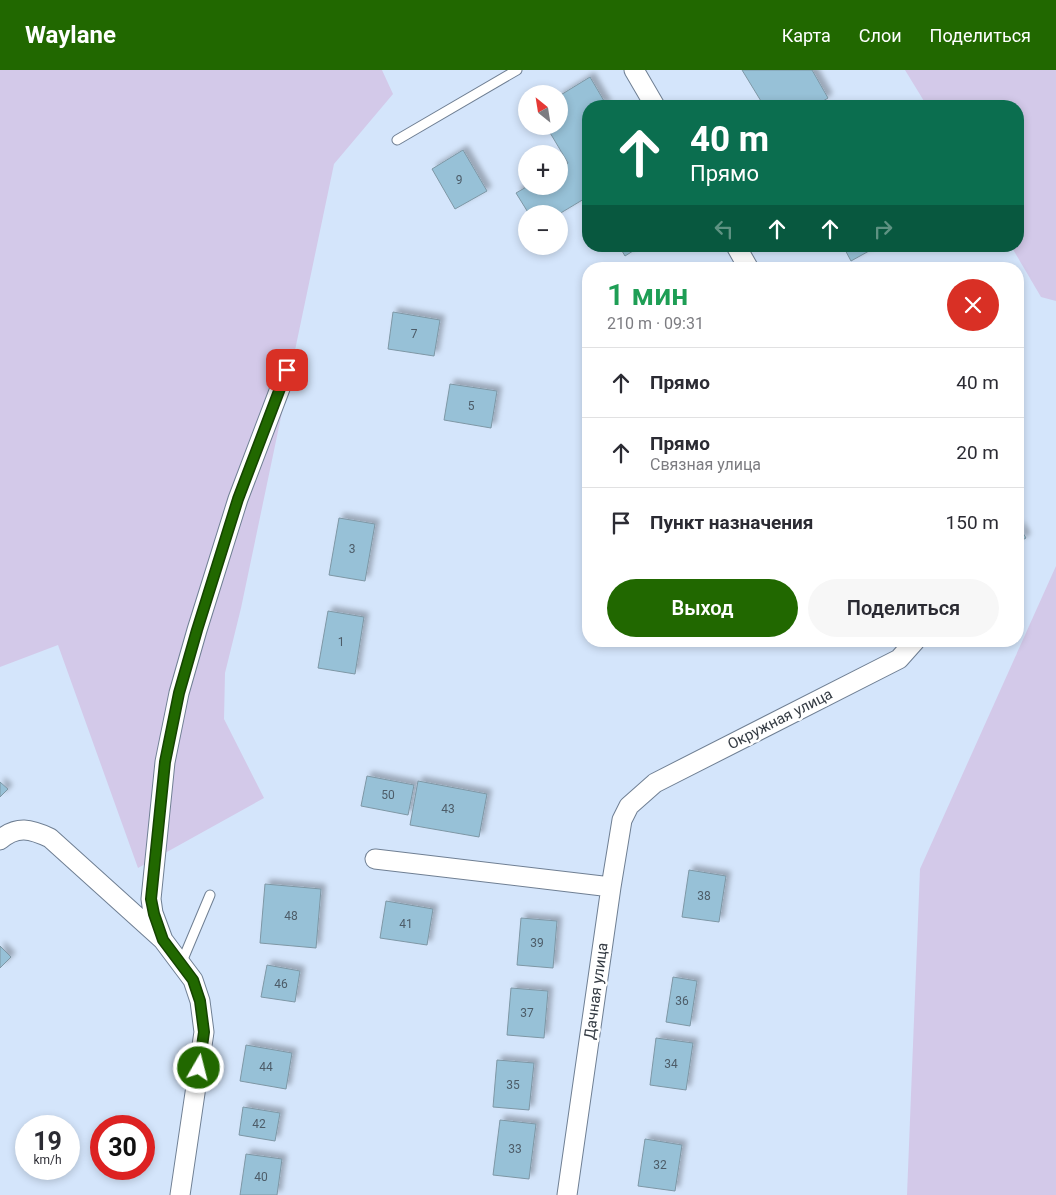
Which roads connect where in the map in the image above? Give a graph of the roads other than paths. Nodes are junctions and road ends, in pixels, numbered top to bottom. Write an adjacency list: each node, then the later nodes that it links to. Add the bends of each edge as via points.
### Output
1 (517, 70): 4 (lane)
2 (634, 70): 3 (street)
3 (652, 100)
4 (397, 140)
5 (287, 370): 12 (street, via 238,499 179,693 165,762 151,899)
6 (909, 647): 7 (street, Окружная улица, via 899,658 655,783)
7 (642, 793): 10 (street, Дачная улица, via 629,806 622,820)
8 (0, 840): 12 (street, via 19,829 35,831 50,838)
9 (375, 858): 10 (street)
10 (611, 887): 15 (street, Дачная улица)
11 (210, 895): 13 (lane)
12 (163, 940): 13 (street)
13 (181, 964): 14 (street, via 193,980 200,1001 204,1032)
14 (180, 1195)
15 (567, 1195)

